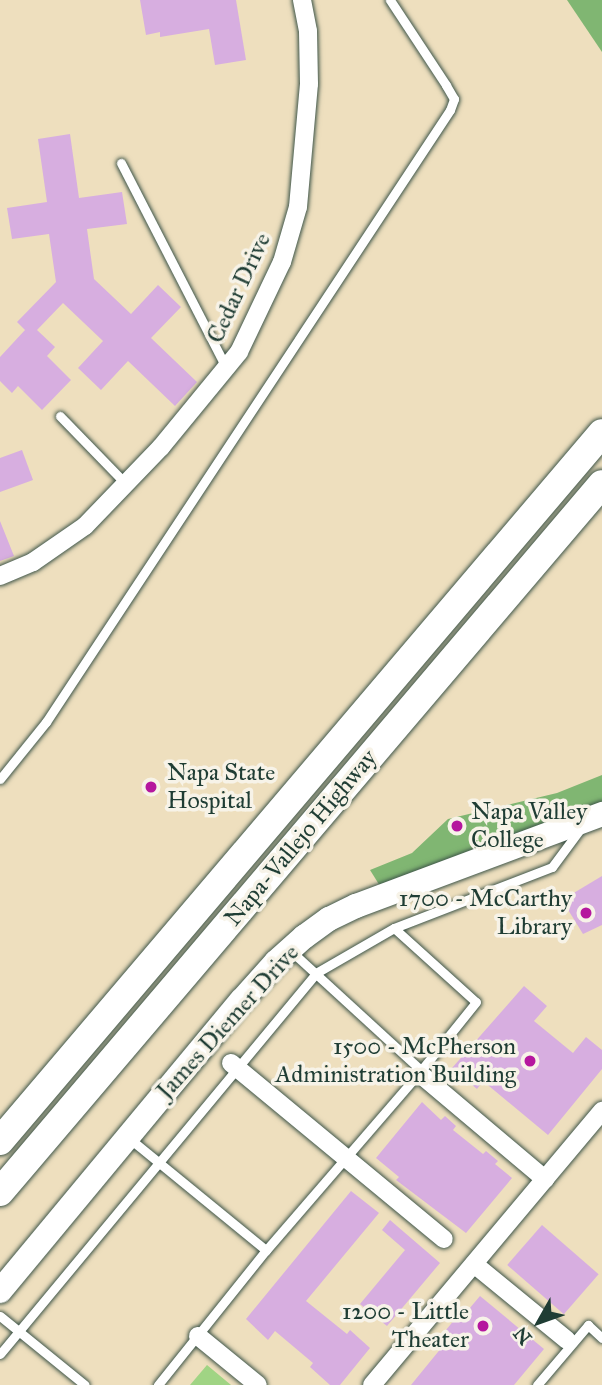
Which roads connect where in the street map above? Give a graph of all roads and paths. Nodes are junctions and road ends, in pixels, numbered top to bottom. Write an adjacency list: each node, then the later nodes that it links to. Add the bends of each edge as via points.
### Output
1 (302, 0): 4 (street, Cedar Drive, via 309,84 298,207 282,262)
2 (390, 0): 10 (lane, via 454,99 450,110 46,722)
3 (121, 163): 4 (lane)
4 (227, 368): 7 (street, Cedar Drive)
5 (60, 416): 7 (lane)
6 (602, 433): 19 (main road, Napa-Vallejo Highway)
7 (126, 484): 9 (street, Cedar Drive, via 69,539)
8 (602, 484): 23 (main road, Napa-Vallejo Highway)
9 (0, 576)
10 (0, 779)
11 (594, 817): 12 (lane, via 552,867); 13 (street, James Diemer Drive, via 355,906 329,919)
12 (394, 928): 14 (lane); 16 (lane, via 476,1002)
13 (289, 950): 14 (lane); 18 (street, James Diemer Drive)
14 (316, 973): 15 (lane); 16 (lane)
15 (234, 1065): 20 (street); 21 (lane)
16 (420, 1072): 20 (lane); 22 (street)
17 (602, 1111): 22 (street)
18 (128, 1137): 21 (lane); 27 (street, James Diemer Drive)
19 (0, 1141)
20 (346, 1159): 24 (street); 25 (lane)
21 (158, 1162): 25 (lane); 29 (lane)
22 (545, 1179): 26 (street)
23 (0, 1192)
24 (444, 1239)
25 (267, 1250): 30 (lane)
26 (474, 1264): 32 (street); 37 (street)
27 (0, 1291)
28 (0, 1316): 29 (lane)
29 (19, 1331): 33 (lane); 34 (lane)
30 (198, 1336): 35 (lane); 36 (street)
31 (602, 1338): 38 (lane, via 587,1325)
32 (567, 1340)
33 (0, 1354)
34 (85, 1385)
35 (158, 1385)
36 (258, 1385)
37 (372, 1385)
38 (537, 1385)

